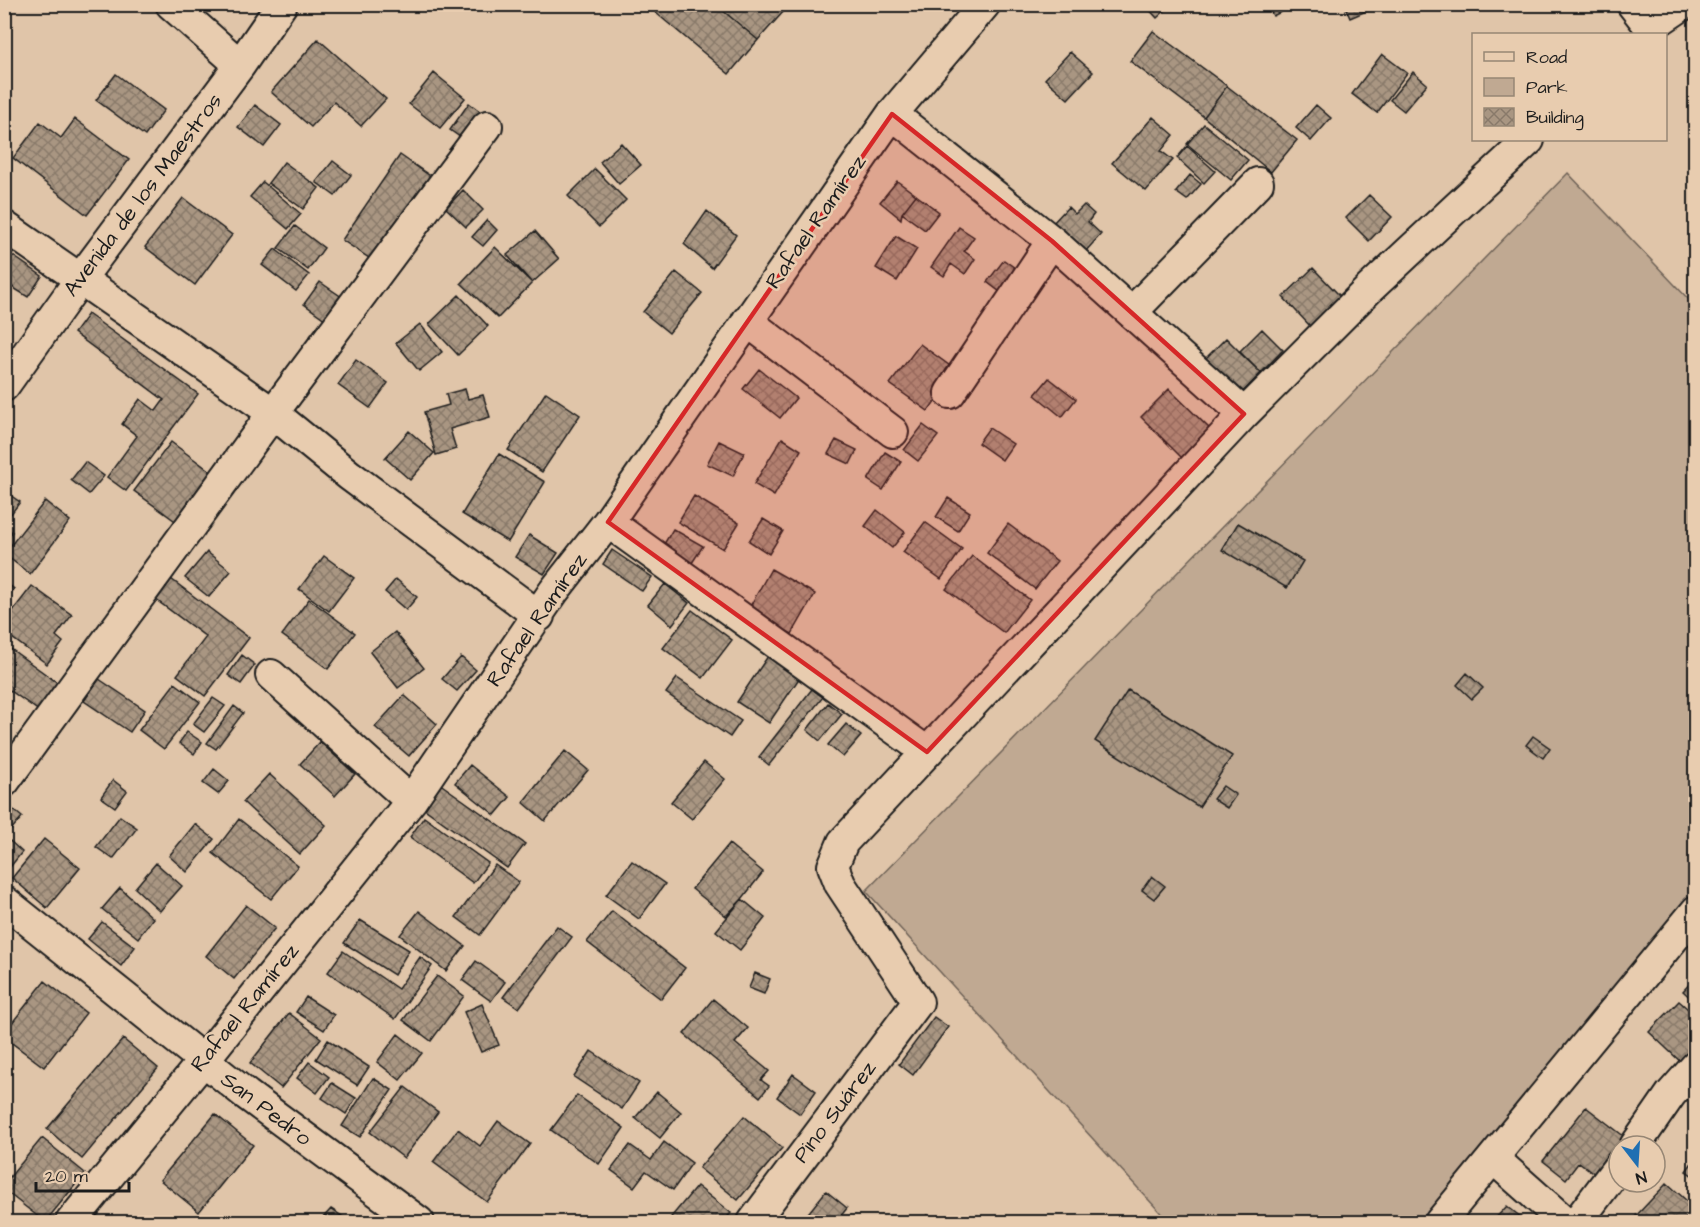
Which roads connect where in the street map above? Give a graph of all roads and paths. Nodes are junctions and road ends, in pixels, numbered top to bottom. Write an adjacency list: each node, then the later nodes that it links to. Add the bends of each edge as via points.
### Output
1 (171, 4): 6 (street)
2 (282, 4): 6 (street, Avenida de los Maestros)
3 (985, 4): 7 (street, Rafael Ramírez)
4 (1684, 4): 5 (street)
5 (1642, 22)
6 (240, 65): 13 (street, Avenida de los Maestros)
7 (892, 114): 12 (street); 15 (street, Rafael Ramírez)
8 (487, 126): 18 (street)
9 (1528, 141): 19 (street, via 1369,289)
10 (1258, 183): 14 (street)
11 (4, 226): 13 (street)
12 (1052, 241): 14 (street); 17 (street)
13 (81, 278): 16 (street, Avenida de los Maestros); 18 (street)
14 (1132, 312): 19 (street)
15 (747, 321): 20 (street); 21 (street, Rafael Ramírez)
16 (4, 386)
17 (950, 393)
18 (273, 413): 22 (street); 25 (street)
19 (1244, 414): 24 (street)
20 (893, 432)
21 (608, 522): 22 (street, Rafael Ramírez); 24 (street)
22 (539, 616): 26 (street, Rafael Ramírez)
23 (271, 675): 26 (street)
24 (927, 752): 36 (street, Pino Suárez, via 843,842 833,866 840,884 918,1002)
25 (4, 782)
26 (411, 801): 29 (street, Rafael Ramírez)
27 (4, 901): 29 (street, San Pedro)
28 (1695, 911): 32 (street)
29 (203, 1061): 34 (street, Rafael Ramírez); 35 (street, San Pedro)
30 (1695, 1066): 31 (street)
31 (1643, 1134)
32 (1493, 1158): 37 (street); 38 (street)
33 (1607, 1182): 39 (street)
34 (71, 1222)
35 (419, 1222)
36 (753, 1222)
37 (1440, 1222)
38 (1565, 1222)
39 (1576, 1222)

